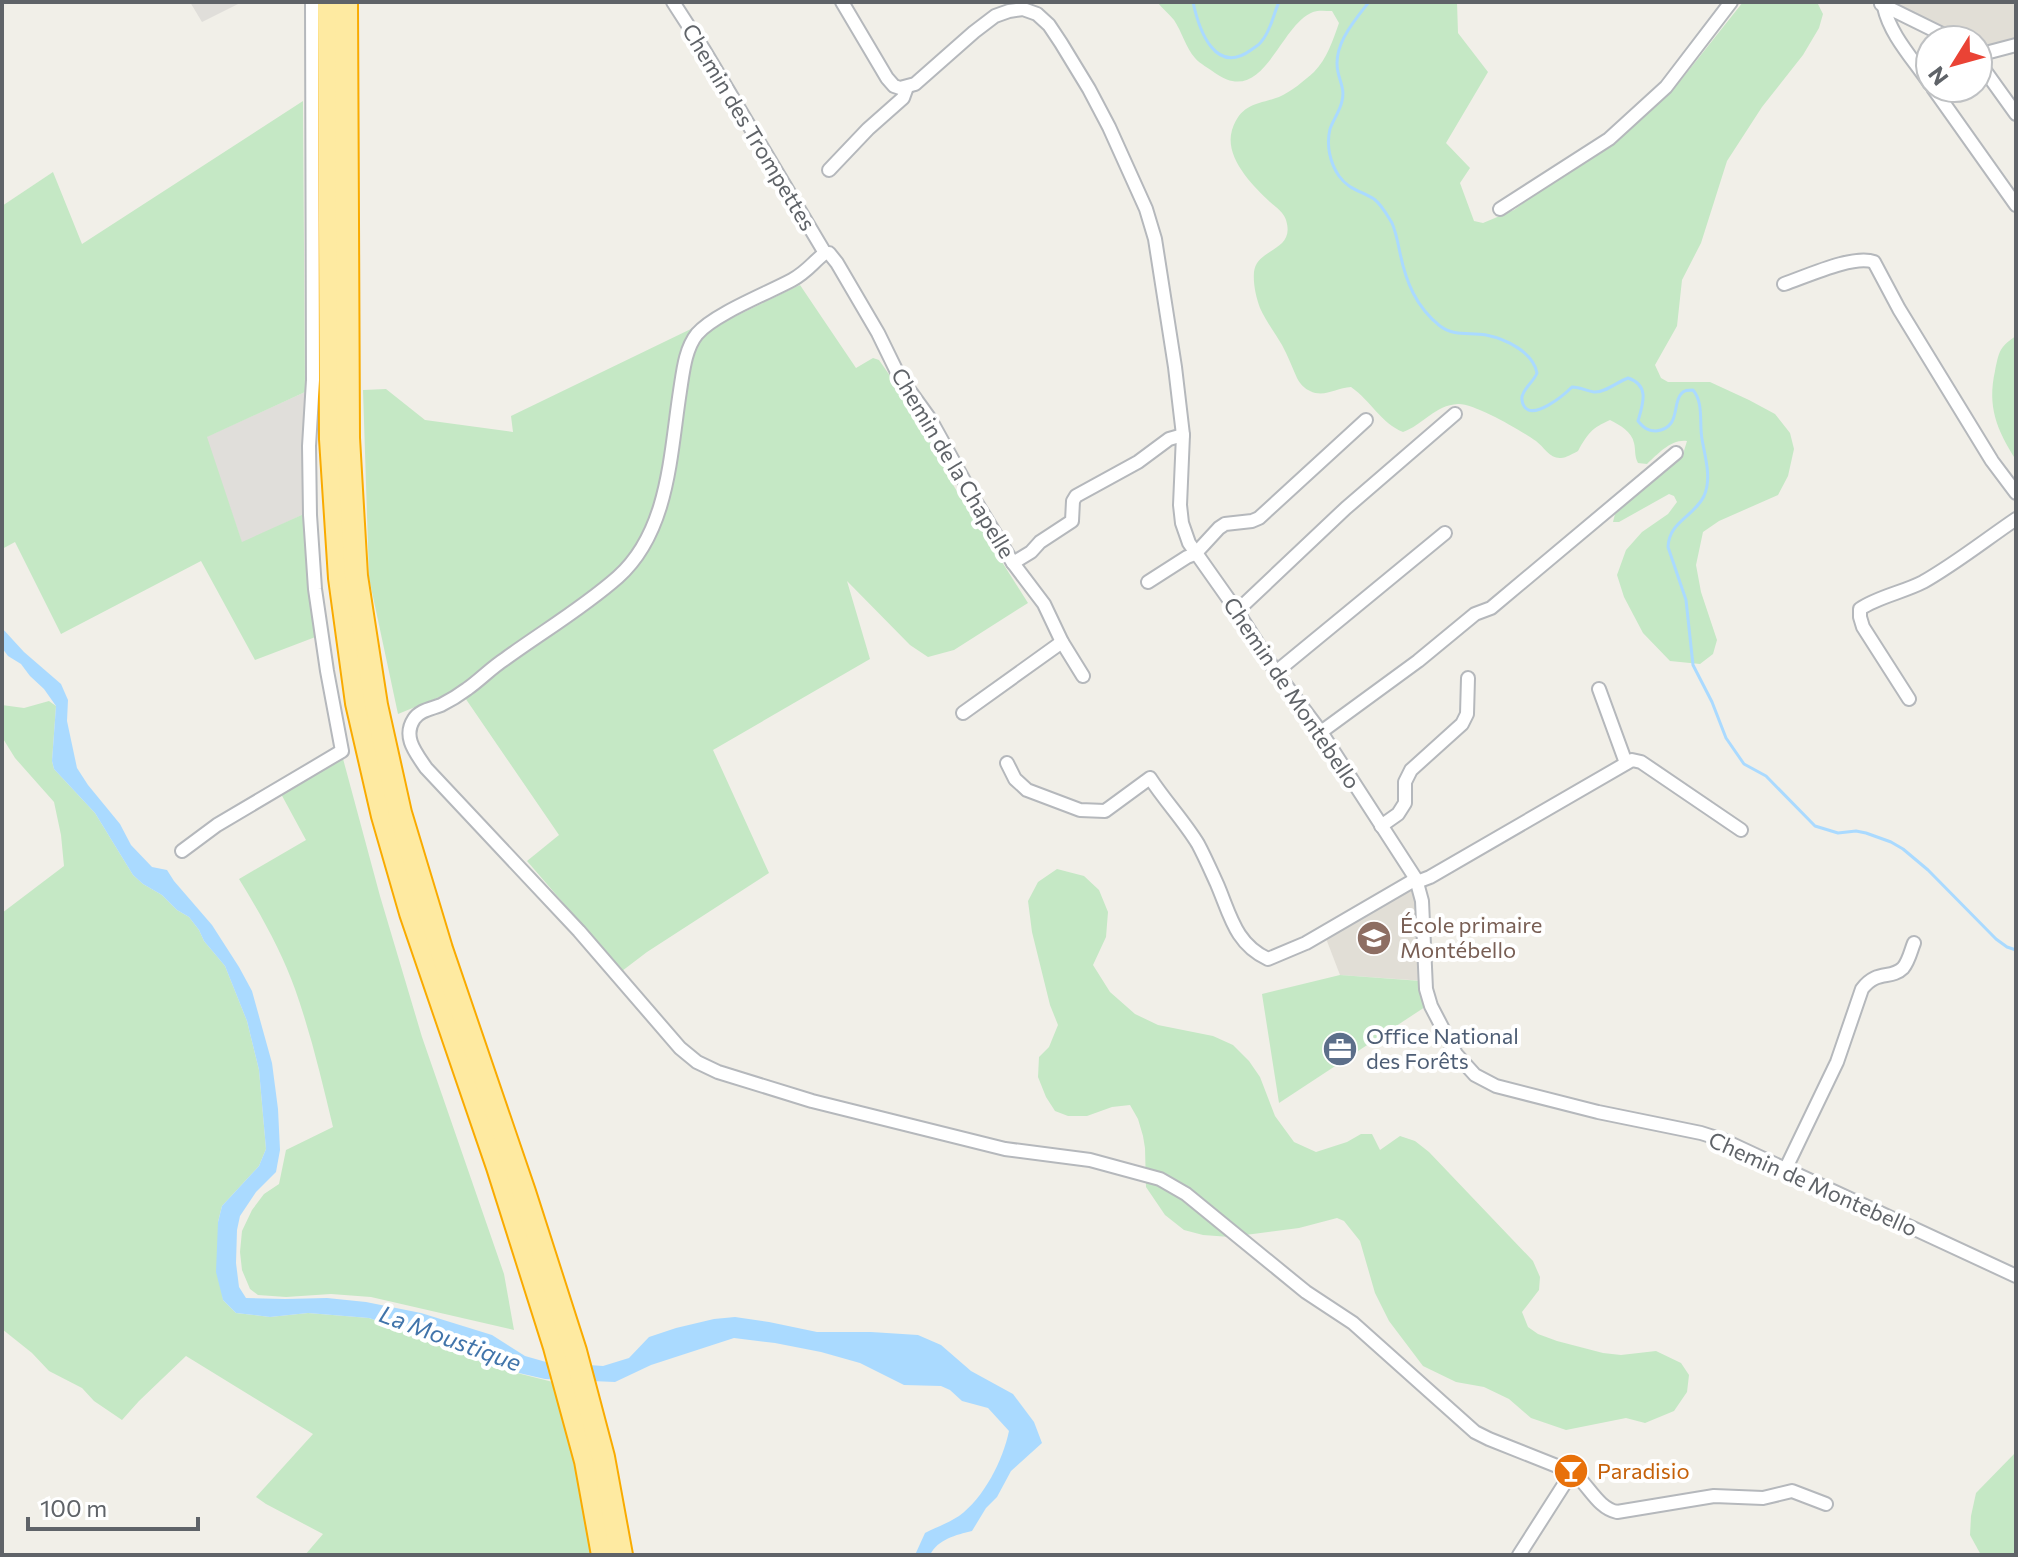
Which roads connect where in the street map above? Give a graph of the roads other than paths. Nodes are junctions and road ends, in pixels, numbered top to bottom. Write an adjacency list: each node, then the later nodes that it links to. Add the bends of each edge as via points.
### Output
1 (312, 2): 44 (street, via 310,515 317,603 342,751)
2 (329, 2): 49 (highway, via 331,439 340,578 357,703 411,913)
3 (346, 2): 49 (highway, via 348,438 356,576 376,705 400,813 519,1178)
4 (673, 2): 19 (street, Chemin des Trompettes)
5 (842, 2): 13 (street, via 887,78 894,86)
6 (1731, 2): 18 (street, via 1666,87 1609,139)
7 (1882, 4): 8 (street); 11 (street)
8 (1922, 24)
9 (2016, 45): 10 (street)
10 (1994, 51)
11 (1914, 61)
12 (1994, 83): 15 (street)
13 (907, 87): 16 (street, Chemin de Montebello, via 903,98); 23 (street, Chemin de Montebello, via 995,16 1023,9 1049,25 1109,127 1151,224)
14 (1945, 104): 17 (street)
15 (2016, 114)
16 (829, 170)
17 (2016, 205)
18 (1500, 209)
19 (825, 253): 29 (street, Chemin de la Chapelle, via 837,263); 51 (street, via 806,271 713,320 695,336 684,364 658,516 634,559 595,595 467,689 416,716 409,735 412,748 697,1062 812,1101 1005,1149 1090,1160 1160,1179 1353,1323 1475,1432)
20 (1784, 284): 25 (street, via 1851,262 1874,262 1984,449)
21 (1455, 414): 31 (street)
22 (1366, 420): 28 (street, via 1259,518 1225,524)
23 (1183, 435): 28 (street, Chemin de Montebello, via 1180,505); 29 (street, via 1076,496 1072,521)
24 (1676, 453): 39 (street, via 1491,608 1475,614)
25 (2016, 493)
26 (2016, 519): 37 (street, via 1927,580 1860,609 1863,627)
27 (1445, 533): 33 (street)
28 (1195, 554): 30 (street); 31 (street, Chemin de Montebello)
29 (1013, 563): 32 (street, Chemin de la Chapelle, via 1044,604)
30 (1148, 582)
31 (1237, 611): 33 (street, Chemin de Montebello)
32 (1062, 642): 34 (street, Chemin de la Chapelle); 38 (street)
33 (1276, 672): 39 (street, Chemin de Montebello)
34 (1083, 676)
35 (1468, 678): 42 (street, via 1462,724 1411,770 1405,803)
36 (1599, 689): 41 (street)
37 (1909, 699)
38 (963, 713)
39 (1321, 732): 42 (street, Chemin de Montebello)
40 (1007, 763): 45 (street, via 1027,790 1080,810 1105,811 1150,778 1197,844 1240,937 1268,959)
41 (1626, 763): 43 (street, via 1641,762); 45 (street)
42 (1381, 826): 45 (street, Chemin de Montebello)
43 (1741, 830)
44 (182, 851)
45 (1417, 881): 47 (street, Chemin de Montebello, via 1431,1006 1456,1054 1475,1075 1496,1086 1701,1133)
46 (1914, 943): 47 (street, via 1903,968 1869,980 1862,989 1837,1062)
47 (1786, 1168): 48 (street, Chemin de Montebello)
48 (2016, 1276)
49 (565, 1349): 50 (highway)
50 (577, 1394): 53 (highway); 54 (highway, via 603,1457)
51 (1572, 1472): 52 (street, via 1605,1509 1617,1512 1699,1497 1763,1498 1792,1491); 55 (street)
52 (1826, 1504)
53 (603, 1555)
54 (621, 1555)
55 (1519, 1555)

